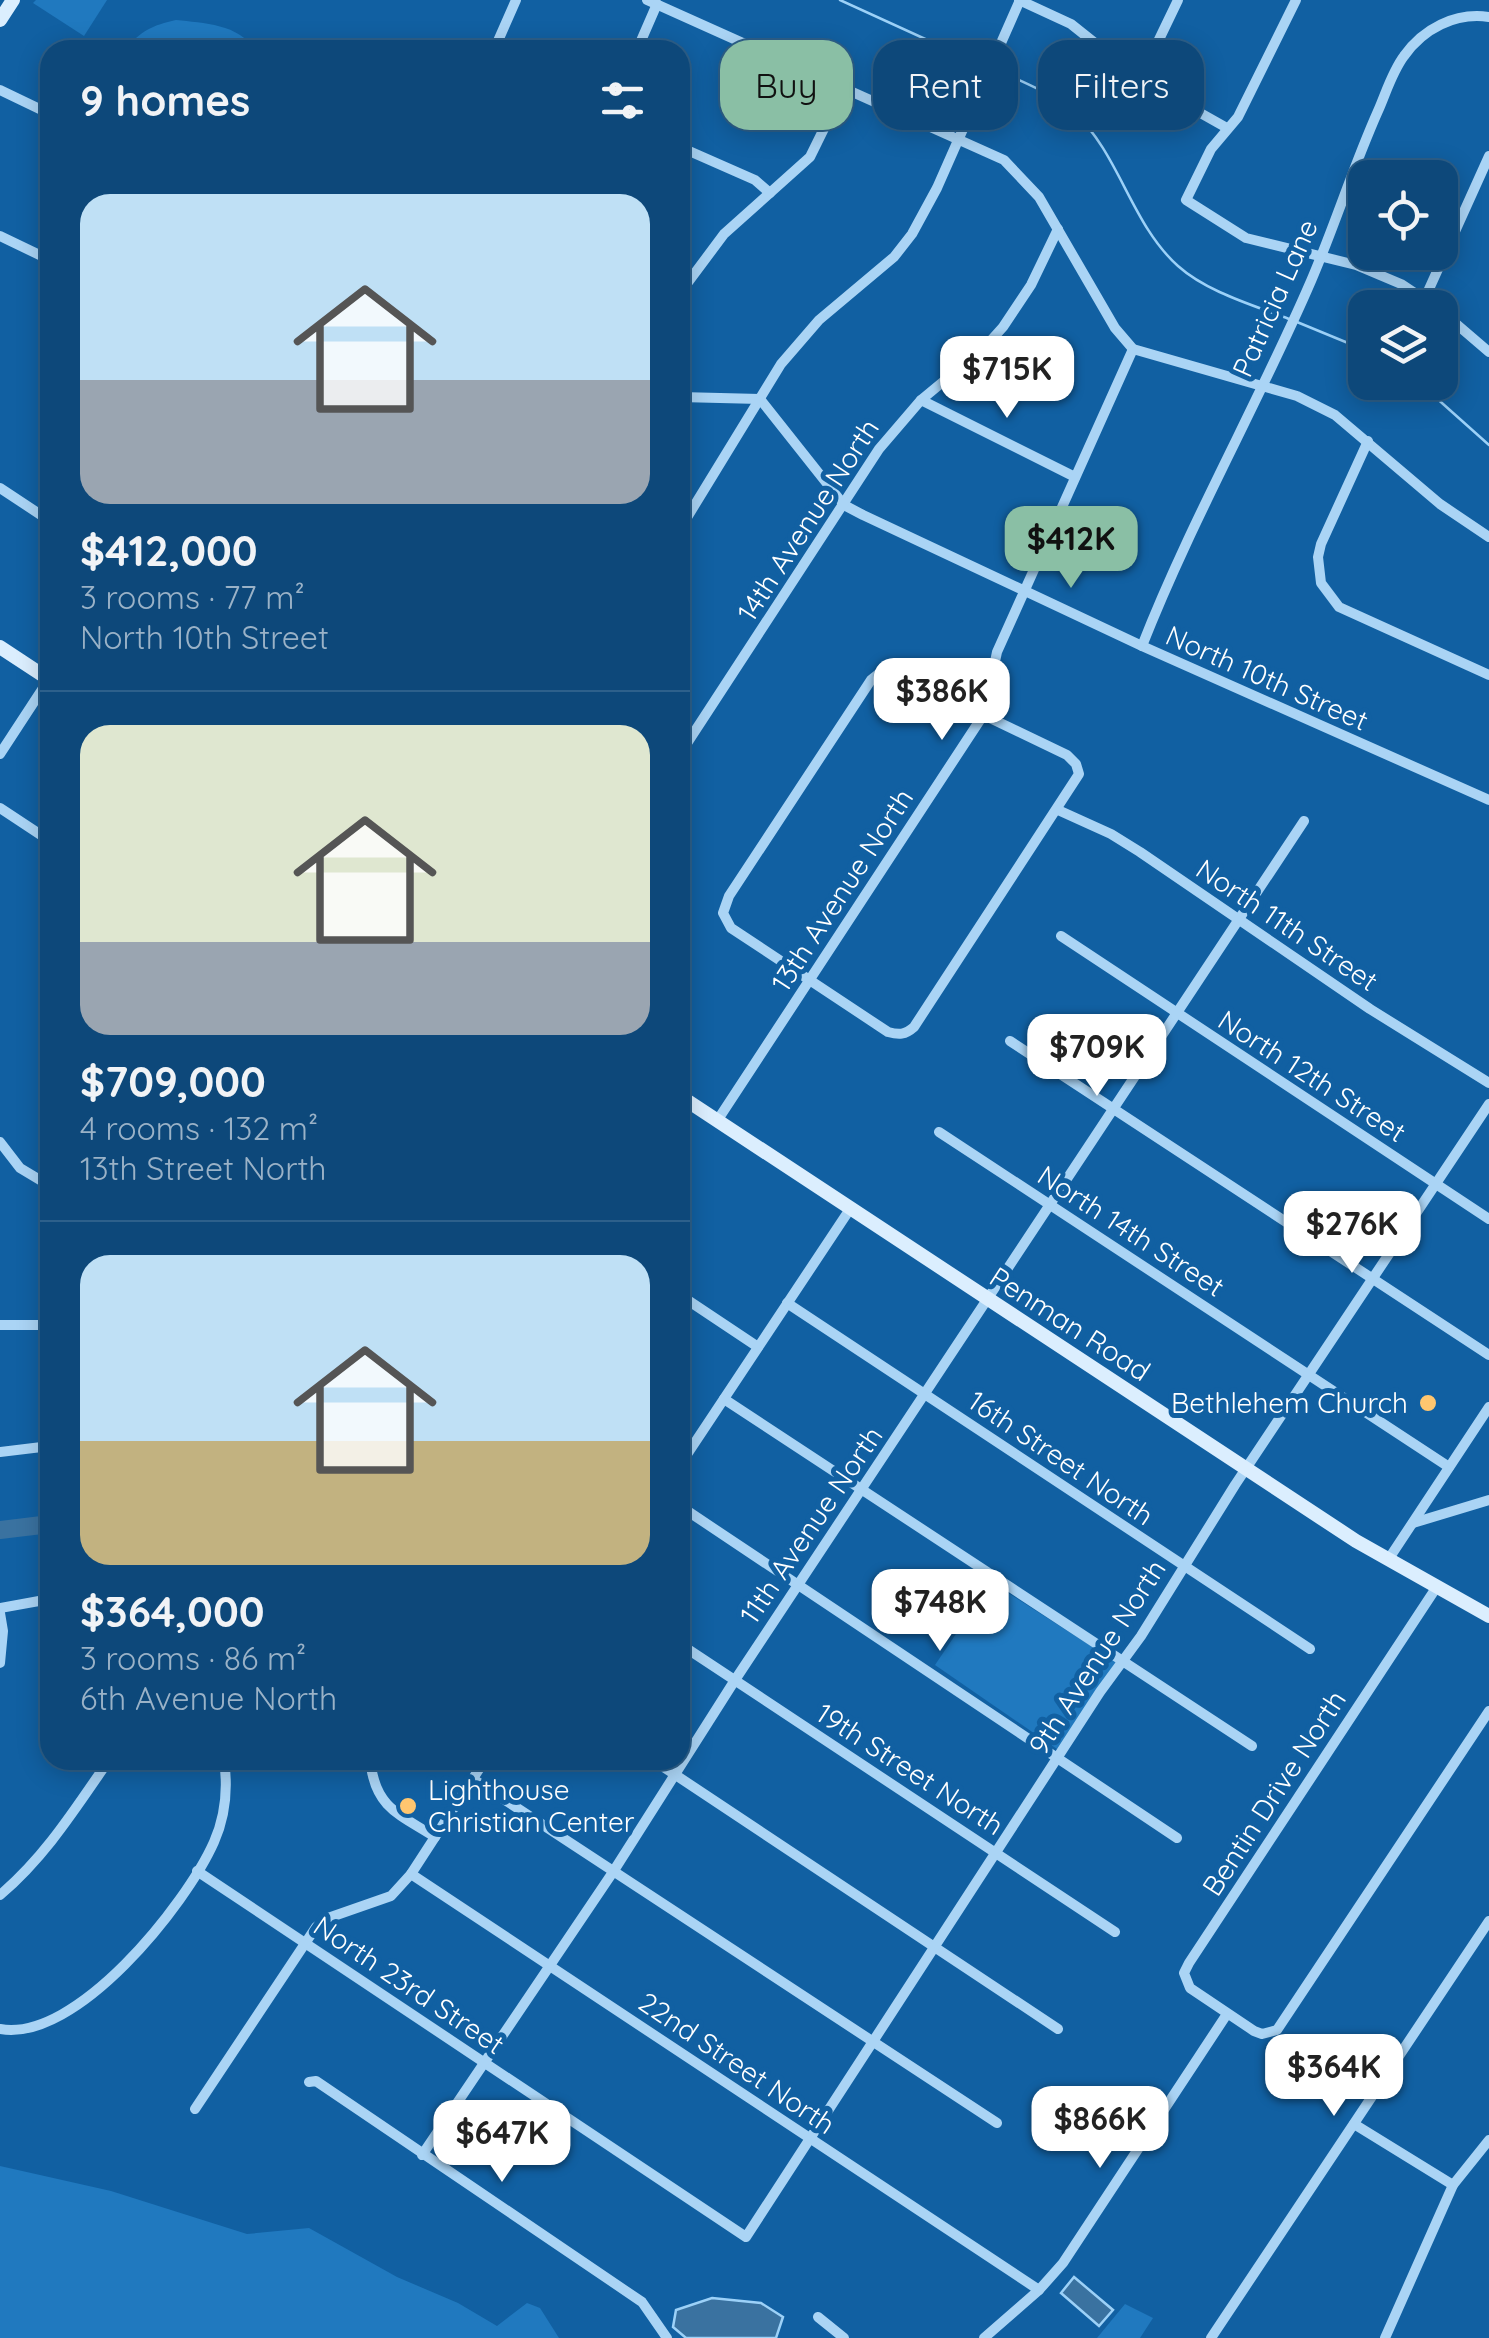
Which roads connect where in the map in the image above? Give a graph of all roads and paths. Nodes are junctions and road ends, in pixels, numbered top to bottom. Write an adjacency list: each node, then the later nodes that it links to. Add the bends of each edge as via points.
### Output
1 (13, 0): 9 (street)
2 (516, 0): 10 (street)
3 (1020, 0): 4 (street); 13 (street); 21 (street)
4 (1036, 0)
5 (1178, 0): 14 (street)
6 (1296, 0): 19 (street)
7 (652, 2): 11 (street); 12 (street)
8 (1489, 17): 28 (street, Patricia Lane, via 1440,25 1402,58)
9 (0, 20)
10 (498, 40)
11 (640, 40)
12 (737, 40)
13 (1091, 40)
14 (1159, 40)
15 (0, 90): 17 (street)
16 (853, 92): 21 (street)
17 (40, 109)
18 (1204, 115): 19 (street)
19 (1227, 128): 28 (street, via 1186,200 1246,238)
20 (823, 130): 24 (street, via 810,157)
21 (959, 138): 25 (street, via 1004,160 1039,196); 37 (street, via 912,234 798,342)
22 (690, 151): 24 (street)
23 (1489, 156): 31 (street)
24 (770, 193): 29 (street)
25 (1058, 229): 33 (street); 38 (street, 14th Avenue North, via 1003,327)
26 (0, 236): 27 (street)
27 (40, 255)
28 (1321, 257): 30 (street); 35 (street, Patricia Lane)
29 (690, 276)
30 (1410, 290)
31 (1430, 290)
32 (1458, 326): 34 (street)
33 (1133, 349): 35 (street); 40 (street, 13th Avenue North)
34 (1489, 352)
35 (1261, 387): 39 (street, via 1310,402); 47 (street, Patricia Lane, via 1192,524)
36 (690, 396): 37 (street)
37 (760, 398): 42 (street, North 10th Street); 43 (street)
38 (921, 400): 40 (street); 42 (street, 14th Avenue North)
39 (1368, 441): 45 (street); 50 (street, via 1321,544 1322,583 1338,607)
40 (1075, 477): 46 (street, 13th Avenue North)
41 (0, 488): 44 (street)
42 (844, 505): 46 (street, North 10th Street); 53 (street, 14th Avenue North)
43 (690, 513)
44 (40, 514)
45 (1489, 538)
46 (1024, 592): 47 (street, North 10th Street); 52 (street, 13th Avenue North, via 994,662)
47 (1142, 646): 55 (street, North 10th Street)
48 (0, 647): 49 (street)
49 (40, 673)
50 (1489, 675)
51 (40, 693): 54 (street)
52 (984, 714): 57 (street, via 1076,764 1079,774); 62 (street, 13th Avenue North); 62 (street, via 902,674 880,672 729,896 722,913 730,928)
53 (690, 739)
54 (0, 754)
55 (1489, 800)
56 (0, 808): 59 (street)
57 (1058, 810): 60 (street, North 11th Street, via 1111,834); 62 (street, via 908,1033 888,1032)
58 (1304, 821): 60 (street, 11th Avenue North)
59 (40, 834)
60 (1238, 920): 63 (street, 11th Avenue North); 65 (street, North 11th Street)
61 (1061, 936): 63 (street, North 12th Street)
62 (810, 980): 69 (street, 13th Avenue North)
63 (1175, 1014): 68 (street, 11th Avenue North); 73 (street, North 12th Street)
64 (1010, 1041): 68 (street)
65 (1489, 1083)
66 (690, 1103): 69 (street, Penman Road)
67 (1489, 1104): 73 (street, 9th Avenue North)
68 (1114, 1110): 74 (street, 11th Avenue North); 77 (street)
69 (718, 1121): 75 (street, Penman Road)
70 (939, 1132): 74 (street, North 14th Street)
71 (0, 1142): 72 (street, via 20,1168)
72 (40, 1180)
73 (1436, 1184): 76 (street, North 12th Street); 77 (street, 9th Avenue North)
74 (1050, 1204): 78 (street, 11th Avenue North); 85 (street, North 14th Street)
75 (850, 1209): 78 (street, Penman Road); 80 (street)
76 (1489, 1219)
77 (1373, 1280): 84 (street); 85 (street, 9th Avenue North)
78 (987, 1299): 86 (street, 11th Avenue North); 93 (street, Penman Road)
79 (690, 1302): 83 (street)
80 (787, 1303): 83 (street); 86 (street, 16th Street North)
81 (0, 1325): 82 (street)
82 (40, 1325)
83 (758, 1347): 87 (street)
84 (1489, 1356)
85 (1311, 1375): 92 (street, North 14th Street); 93 (street, 9th Avenue North)
86 (925, 1394): 94 (street, 11th Avenue North); 99 (street, 16th Street North)
87 (724, 1399): 90 (street); 94 (street)
88 (1489, 1407): 92 (street)
89 (40, 1447): 91 (street)
90 (690, 1450)
91 (0, 1452)
92 (1449, 1467): 97 (street)
93 (1247, 1470): 98 (street, Penman Road); 99 (street, 9th Avenue North)
94 (862, 1490): 100 (street, 11th Avenue North); 107 (street)
95 (1489, 1500): 97 (street)
96 (690, 1512): 100 (street)
97 (1413, 1523): 98 (street)
98 (1388, 1560): 101 (street, Penman Road)
99 (1184, 1566): 105 (street, 16th Street North); 107 (street, 9th Avenue North)
100 (800, 1584): 109 (street, 11th Avenue North); 113 (street)
101 (1436, 1588): 104 (street, Penman Road); 134 (street, Bentin Drive North, via 1184,1973 1190,1988)
102 (40, 1601): 103 (street)
103 (0, 1610): 108 (street)
104 (1489, 1616)
105 (1310, 1649)
106 (690, 1651): 109 (street, 19th Street North)
107 (1122, 1662): 111 (street); 113 (street, 9th Avenue North)
108 (0, 1663)
109 (735, 1680): 112 (street, 11th Avenue North); 124 (street, 19th Street North)
110 (1489, 1711): 134 (street, via 1277,2030 1262,2034)
111 (1252, 1746)
112 (690, 1752)
113 (1058, 1756): 123 (street); 124 (street, 9th Avenue North)
114 (102, 1770): 128 (street, via 30,1870)
115 (225, 1770): 125 (street, via 222,1818)
116 (371, 1770): 122 (street, via 380,1798)
117 (479, 1770): 121 (street)
118 (669, 1770): 120 (street)
119 (679, 1770): 120 (street, 11th Avenue North)
120 (676, 1774): 126 (street, 11th Avenue North); 132 (street)
121 (473, 1779): 122 (street); 126 (street)
122 (435, 1837): 127 (street)
123 (1177, 1838)
124 (996, 1852): 130 (street, 19th Street North); 132 (street, 9th Avenue North)
125 (197, 1871): 131 (street, North 23rd Street); 135 (street, via 140,1950 92,1994 54,2022)
126 (613, 1872): 133 (street, 11th Avenue North); 137 (street)
127 (411, 1874): 131 (street, via 392,1896 328,1918); 133 (street, 22nd Street North)
128 (0, 1895)
129 (1489, 1921): 142 (street)
130 (1115, 1932)
131 (305, 1942): 138 (street, North 23rd Street); 140 (street)
132 (936, 1949): 136 (street); 137 (street, 9th Avenue North)
133 (550, 1966): 138 (street, 11th Avenue North); 143 (street, 22nd Street North)
134 (1227, 2014): 148 (street)
135 (0, 2029)
136 (1058, 2030)
137 (873, 2044): 141 (street); 143 (street, 9th Avenue North)
138 (483, 2061): 145 (street, 11th Avenue North); 147 (street, North 23rd Street)
139 (309, 2082): 145 (street)
140 (194, 2109)
141 (997, 2124)
142 (1354, 2124): 146 (street); 153 (street)
143 (810, 2139): 147 (street, 9th Avenue North); 148 (street, 22nd Street North)
144 (1489, 2140): 146 (street)
145 (422, 2155): 150 (street, via 642,2302)
146 (1453, 2185): 154 (street)
147 (746, 2236)
148 (1038, 2290): 152 (street)
149 (818, 2317): 151 (street)
150 (667, 2338)
151 (844, 2338)
152 (984, 2338)
153 (1211, 2338)
154 (1385, 2338)

